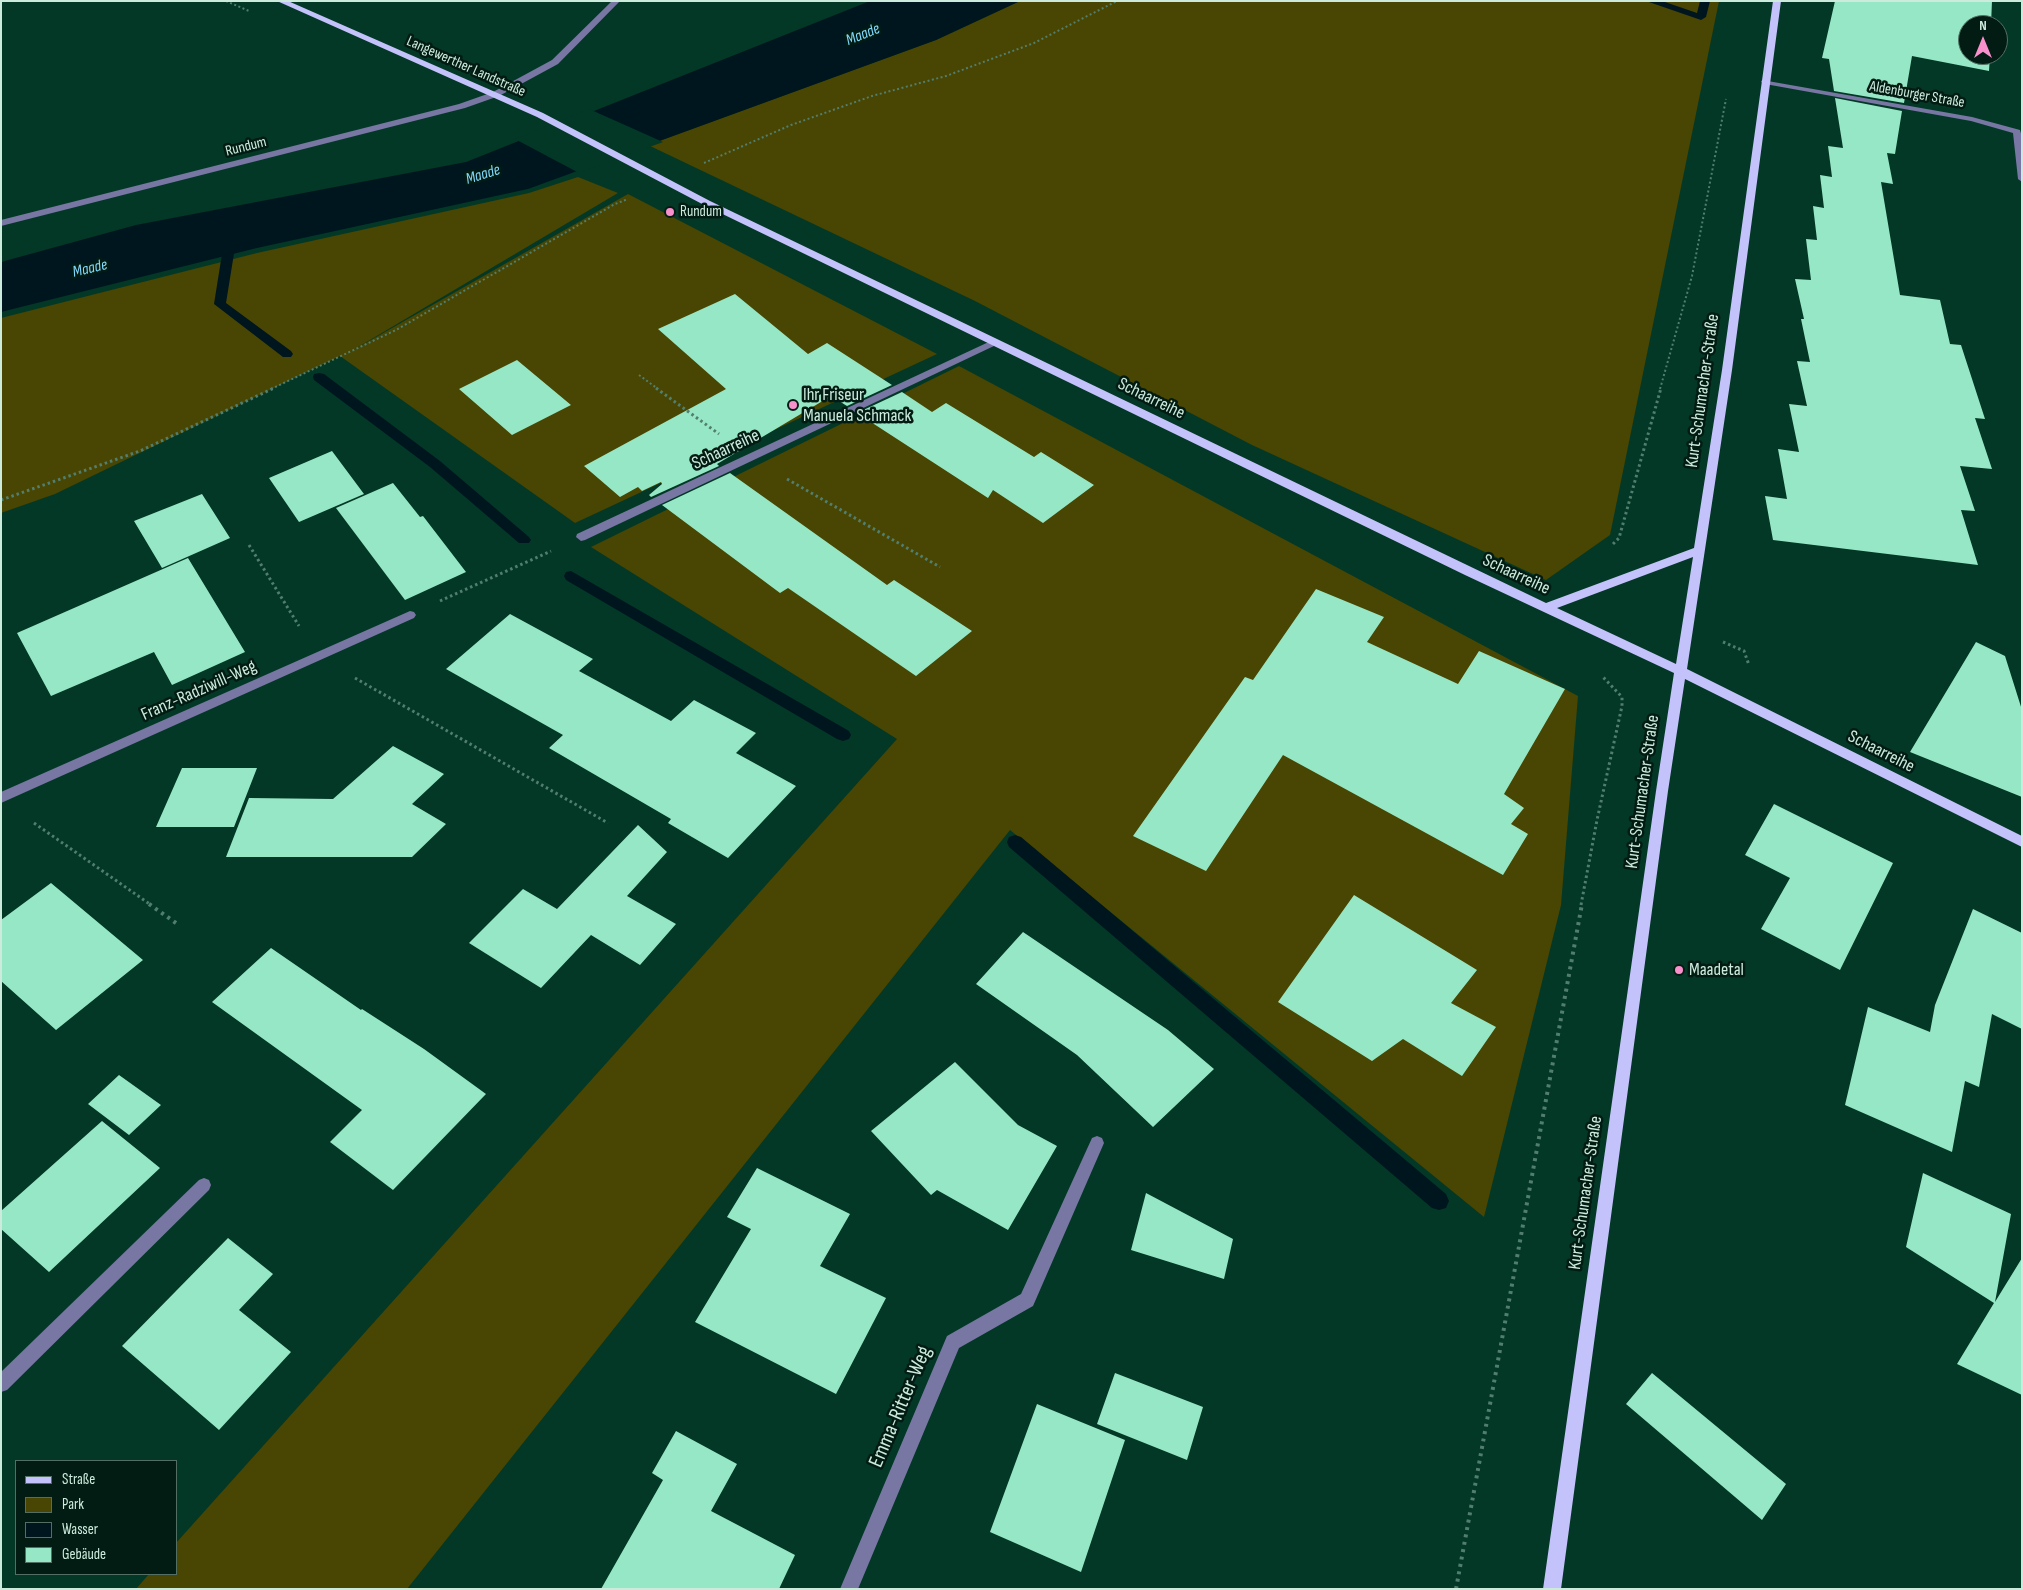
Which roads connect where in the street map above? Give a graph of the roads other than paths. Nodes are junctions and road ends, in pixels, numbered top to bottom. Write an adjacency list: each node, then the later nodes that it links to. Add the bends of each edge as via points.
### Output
1 (281, 1): 5 (main road, Langewerther Landstraße)
2 (616, 1): 5 (street, Rundum, via 555,62)
3 (1777, 1): 4 (main road, Kurt-Schumacher-Straße)
4 (1765, 82): 7 (street, Aldenburger Straße, via 1972,119 2017,132); 11 (main road, Kurt-Schumacher-Straße)
5 (496, 94): 6 (main road, Langewerther Landstraße); 8 (street, Rundum, via 462,106)
6 (636, 166): 9 (main road, Schaarreihe, via 707,204)
7 (2022, 179)
8 (1, 223)
9 (994, 343): 10 (street, Schaarreihe); 12 (main road, Schaarreihe)
10 (582, 537)
11 (1700, 550): 12 (main road); 14 (main road, Kurt-Schumacher-Straße)
12 (1546, 608): 14 (main road, Schaarreihe)
13 (410, 615): 15 (street, Franz-Radziwill-Weg)
14 (1680, 671): 16 (main road, Schaarreihe); 21 (main road, Kurt-Schumacher-Straße)
15 (1, 798)
16 (2022, 842)
17 (1097, 1143): 20 (street, Emma-Ritter-Weg, via 1027,1300 953,1342)
18 (204, 1185): 19 (street)
19 (1, 1384)
20 (849, 1589)
21 (1552, 1589)

